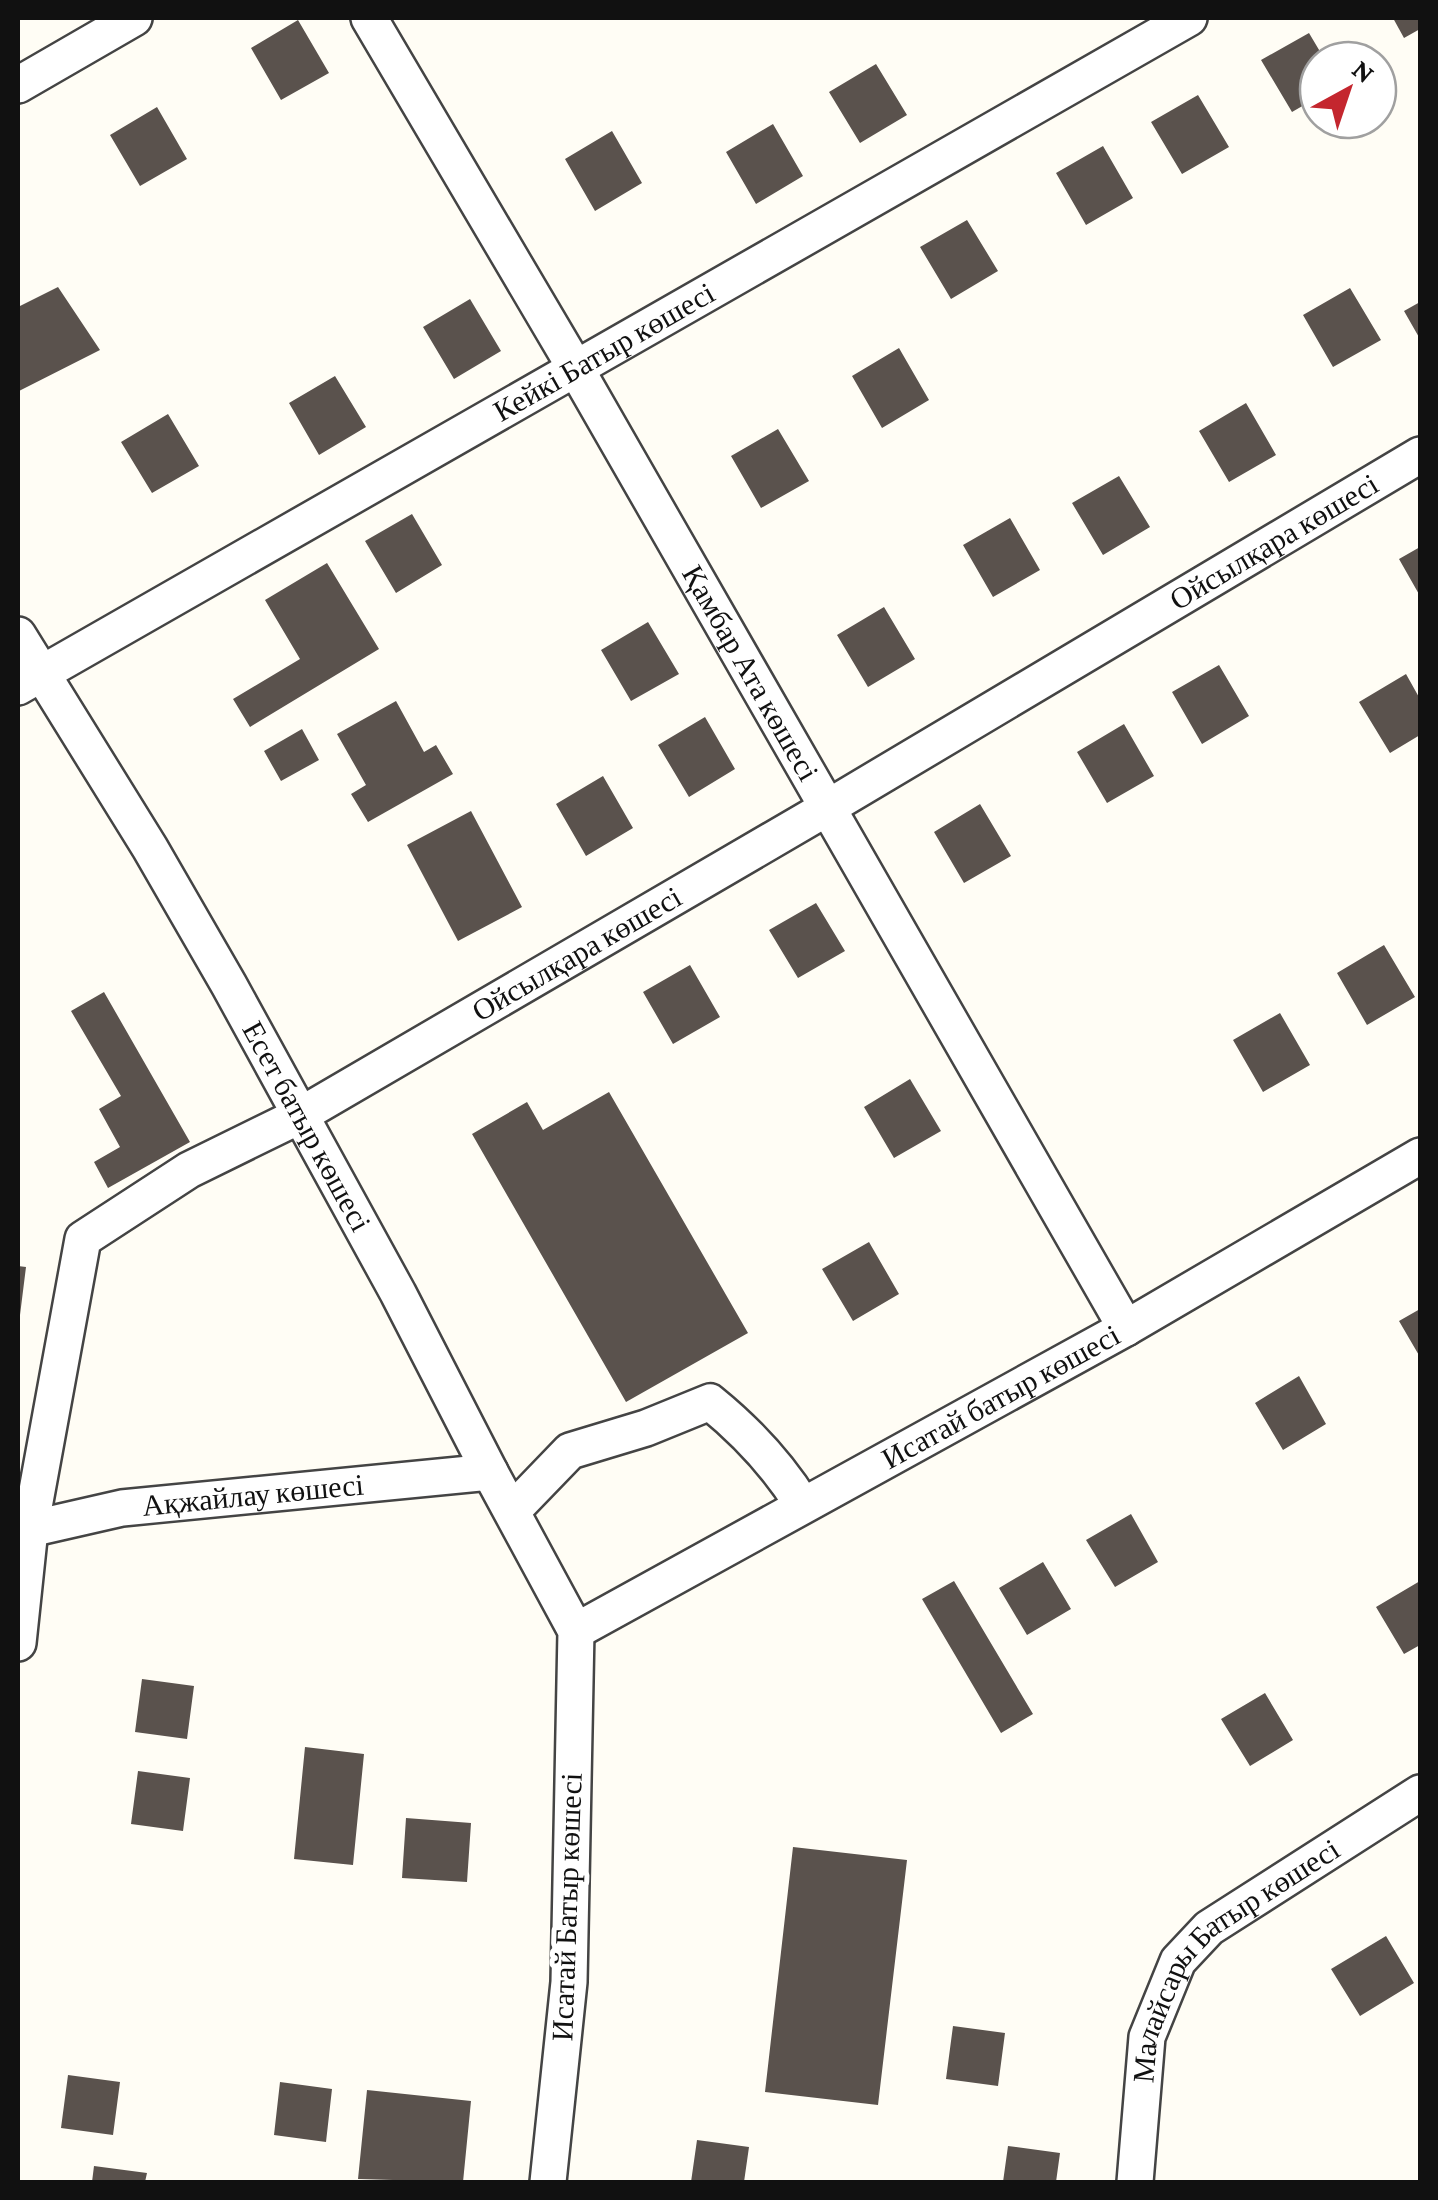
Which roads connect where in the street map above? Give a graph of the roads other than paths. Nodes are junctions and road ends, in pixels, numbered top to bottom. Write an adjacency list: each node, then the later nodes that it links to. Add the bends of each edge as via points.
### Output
1 (134, 18): 4 (street)
2 (369, 18): 5 (street, Қамбар Ата көшесі)
3 (1189, 18): 5 (street, Кейкі Батыр көшесі)
4 (18, 85)
5 (576, 369): 8 (street, Кейкі Батыр көшесі); 9 (street, Қамбар Ата көшесі)
6 (1420, 456): 9 (street, Ойсылқара көшесі)
7 (18, 635): 8 (street, Есет батыр көшесі)
8 (29, 680): 10 (street, Есет батыр көшесі, via 150,848)
9 (827, 808): 10 (street, Ойсылқара көшесі); 12 (street, Қамбар Ата көшесі)
10 (299, 1116): 13 (street, Есет батыр көшесі); 16 (street, Ойсылқара көшесі, via 188,1170 83,1239)
11 (1420, 1156): 12 (street, Исатай батыр көшесі)
12 (1126, 1328): 14 (street, Исатай батыр көшесі)
13 (490, 1472): 15 (street, Есет батыр көшесі); 16 (street, Ақжайлау көшесі, via 122,1508)
14 (802, 1504): 15 (street, via 746,1431 710,1402 570,1451); 17 (street, Исатай батыр көшесі)
15 (512, 1510): 17 (street, Есет батыр көшесі)
16 (24, 1529): 18 (street, Ойсылқара көшесі)
17 (576, 1631): 20 (street, Исатай Батыр көшесі, via 569,1982)
18 (18, 1643)
19 (1420, 1793): 21 (street, Малайсары Батыр көшесі, via 1209,1928 1178,1961 1147,2037)
20 (548, 2182)
21 (1135, 2182)

